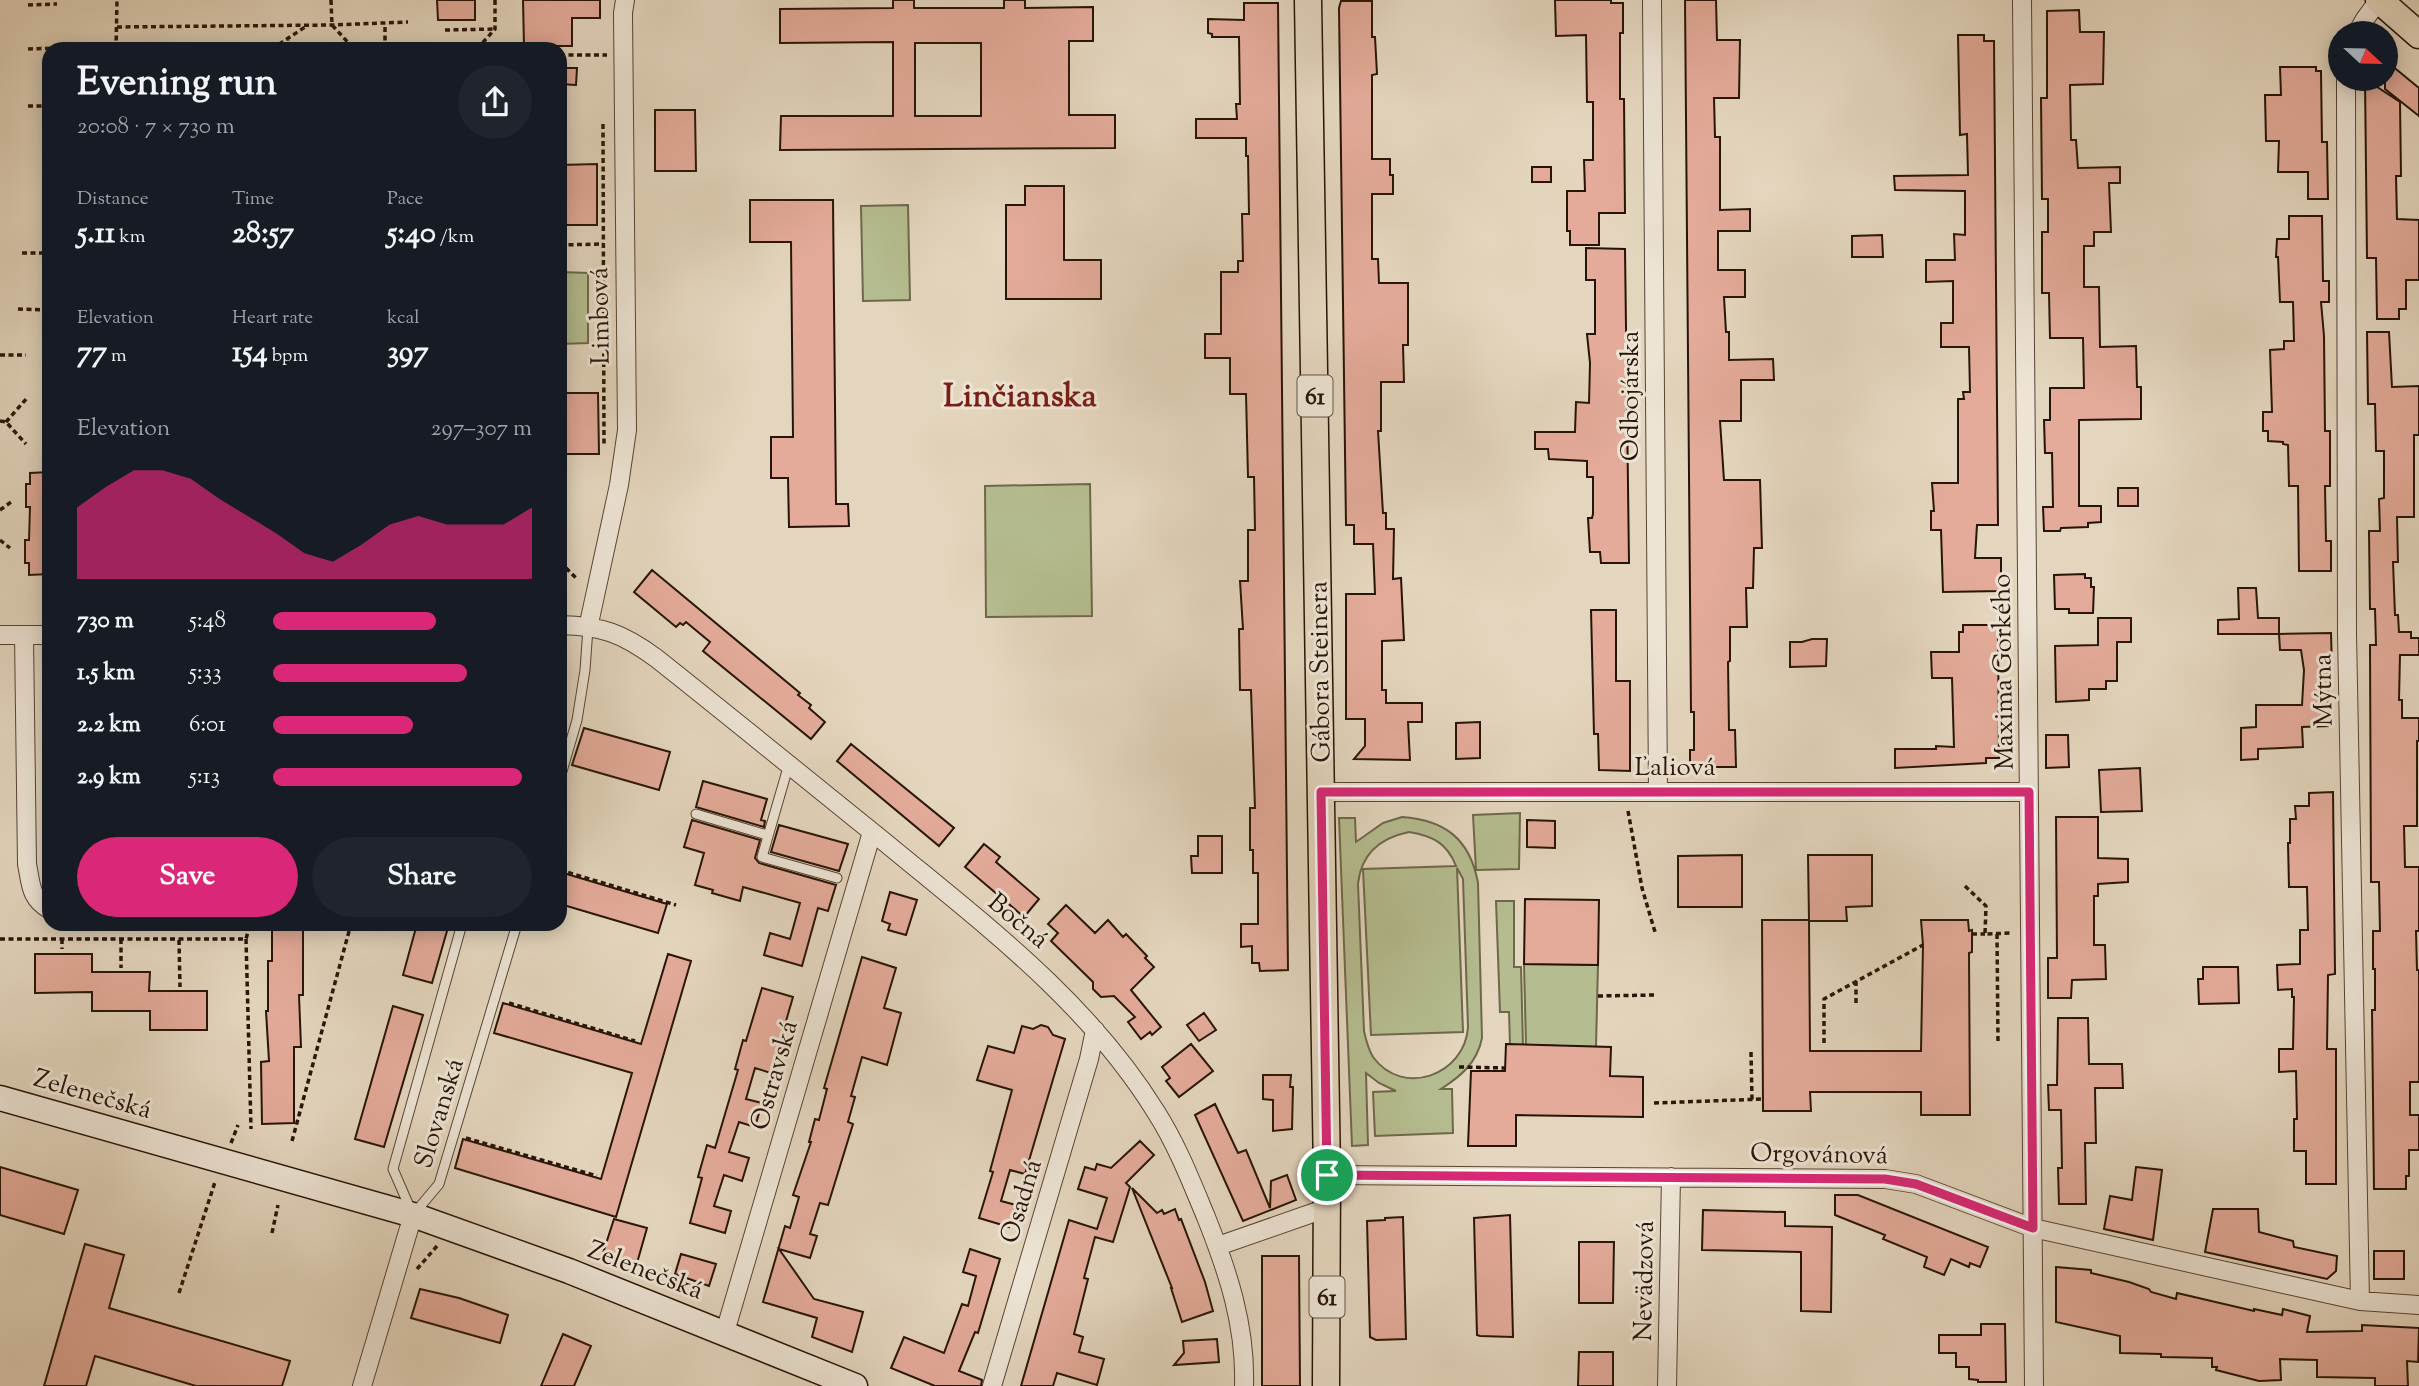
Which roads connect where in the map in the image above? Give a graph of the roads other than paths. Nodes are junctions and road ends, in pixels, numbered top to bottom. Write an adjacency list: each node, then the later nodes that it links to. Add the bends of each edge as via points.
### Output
1 (625, 0): 10 (street, Limbová, via 627,430)
2 (1308, 0): 16 (main road, Gábora Steinera / 61)
3 (1652, 0): 17 (street, Odbojárska)
4 (2022, 0): 18 (street, Maxima Gorkého)
5 (2379, 0): 6 (street); 7 (main road)
6 (2364, 21)
7 (2419, 35)
8 (2346, 91): 34 (street, Mýtna, via 2347,634)
9 (567, 626): 10 (street, Bočná)
10 (588, 628): 14 (lane, via 577,720); 15 (street, Bočná, via 630,639)
11 (0, 635): 12 (street)
12 (24, 635): 13 (street); 23 (street, via 27,864 31,888)
13 (42, 635)
14 (567, 754)
15 (789, 764): 20 (street, Bočná); 21 (lane)
16 (1321, 792): 17 (street, Ľaliová); 28 (main road, Gábora Steinera / 61)
17 (1658, 792): 18 (street, Ľaliová)
18 (2029, 792): 32 (street, Maxima Gorkého)
19 (696, 814): 21 (lane)
20 (872, 832): 26 (street, Bočná, via 1014,949); 36 (street, Ostravská)
21 (767, 835): 22 (lane, via 761,857)
22 (837, 878)
23 (42, 905)
24 (460, 931): 31 (lane, Slovanská, via 393,1169)
25 (515, 931): 31 (lane, Slovanská, via 439,1184)
26 (1095, 1030): 33 (street, Bočná, via 1163,1123); 39 (street, Osadná)
27 (0, 1098): 31 (street, Zelenečská)
28 (1327, 1175): 29 (street, Orgovánová); 30 (main road, Gábora Steinera / 61)
29 (1671, 1177): 32 (street, Orgovánová, via 1904,1181); 42 (street, Nevädzová)
30 (1327, 1208): 33 (street); 41 (main road, Gábora Steinera / 61)
31 (413, 1215): 36 (street, Zelenečská); 37 (street)
32 (2033, 1228): 34 (street, Orgovánová); 43 (street, Maxima Gorkého)
33 (1218, 1246): 40 (street, Bočná, via 1243,1339)
34 (2360, 1301): 35 (street, Orgovánová)
35 (2419, 1305)
36 (725, 1332): 38 (street, Zelenečská)
37 (362, 1386)
38 (855, 1386)
39 (992, 1386)
40 (1244, 1386)
41 (1326, 1386)
42 (1667, 1386)
43 (2034, 1386)

